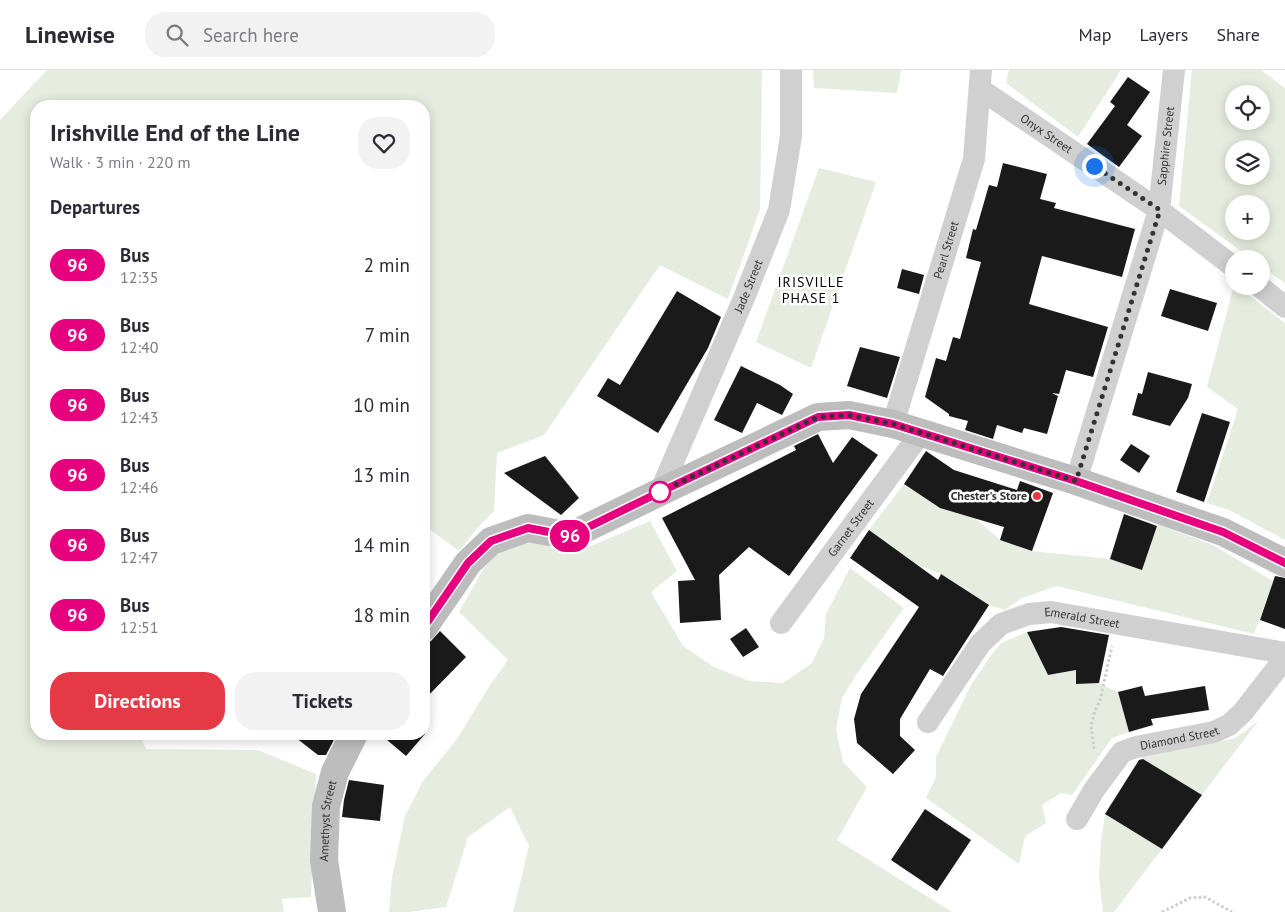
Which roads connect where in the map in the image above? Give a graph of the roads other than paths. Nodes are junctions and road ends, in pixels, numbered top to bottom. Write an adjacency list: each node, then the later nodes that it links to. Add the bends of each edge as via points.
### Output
1 (791, 70): 11 (street, Jade Street, via 791,136 779,210)
2 (1174, 70): 4 (street, Sapphire Street)
3 (981, 80): 4 (street, Onyx Street); 8 (street, Pearl Street, via 974,159)
4 (1160, 210): 5 (street, Onyx Street); 10 (street, Sapphire Street)
5 (1225, 260)
6 (1270, 295): 7 (street)
7 (1285, 307)
8 (893, 424): 9 (street); 11 (street, via 849,415 818,417)
9 (920, 434): 10 (street); 14 (street, Garnet Street)
10 (1076, 481): 12 (street, via 1223,532)
11 (660, 492): 13 (street, via 570,536 528,528 491,541 468,563)
12 (1285, 563)
13 (430, 618)
14 (781, 623)
15 (1285, 653): 17 (street, Emerald Street, via 1051,612 1029,614 1001,624 980,644)
16 (1285, 658): 19 (street, Diamond Street, via 1229,725 1214,732 1136,746 1122,752)
17 (928, 722)
18 (351, 740): 20 (street, Amethyst Street, via 335,772 326,806 324,860)
19 (1077, 819)
20 (332, 912)

